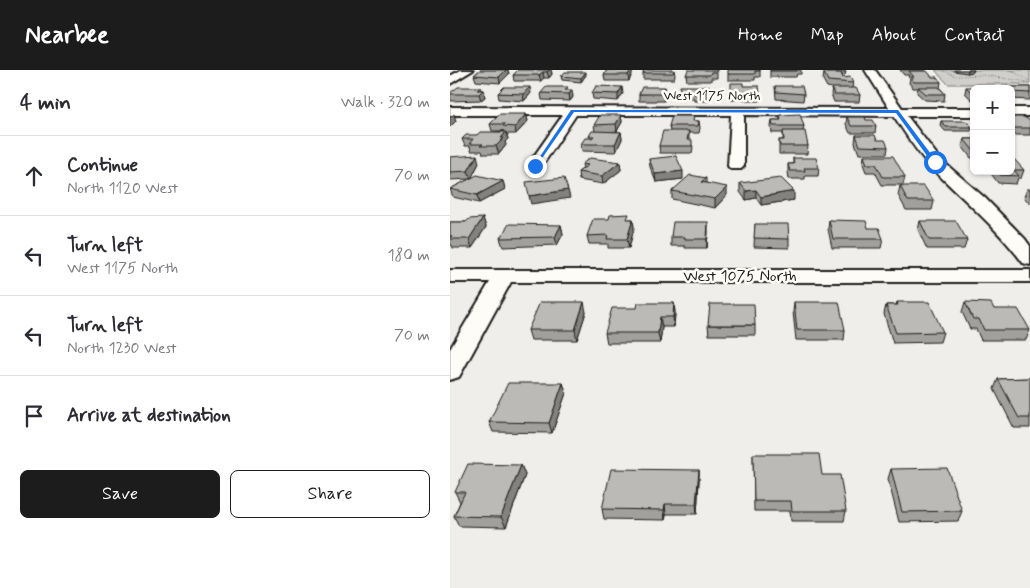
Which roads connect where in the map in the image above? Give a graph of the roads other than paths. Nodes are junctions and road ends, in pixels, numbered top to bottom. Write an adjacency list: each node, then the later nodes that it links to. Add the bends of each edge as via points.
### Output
1 (468, 70): 3 (street)
2 (870, 70): 7 (street)
3 (450, 81)
4 (450, 111): 5 (street, West 1175 North)
5 (572, 111): 6 (street, West 1175 North); 11 (street)
6 (738, 111): 7 (street, West 1175 North); 12 (street)
7 (898, 112): 8 (street, West 1175 North); 13 (street, via 935,162 979,202)
8 (970, 112)
9 (1015, 112): 10 (street)
10 (1030, 112)
11 (535, 166)
12 (736, 166)
13 (1030, 259)
14 (450, 276): 15 (street, West 1075 North)
15 (504, 276): 16 (street, West 1075 North); 17 (street)
16 (1030, 276)
17 (450, 371)

